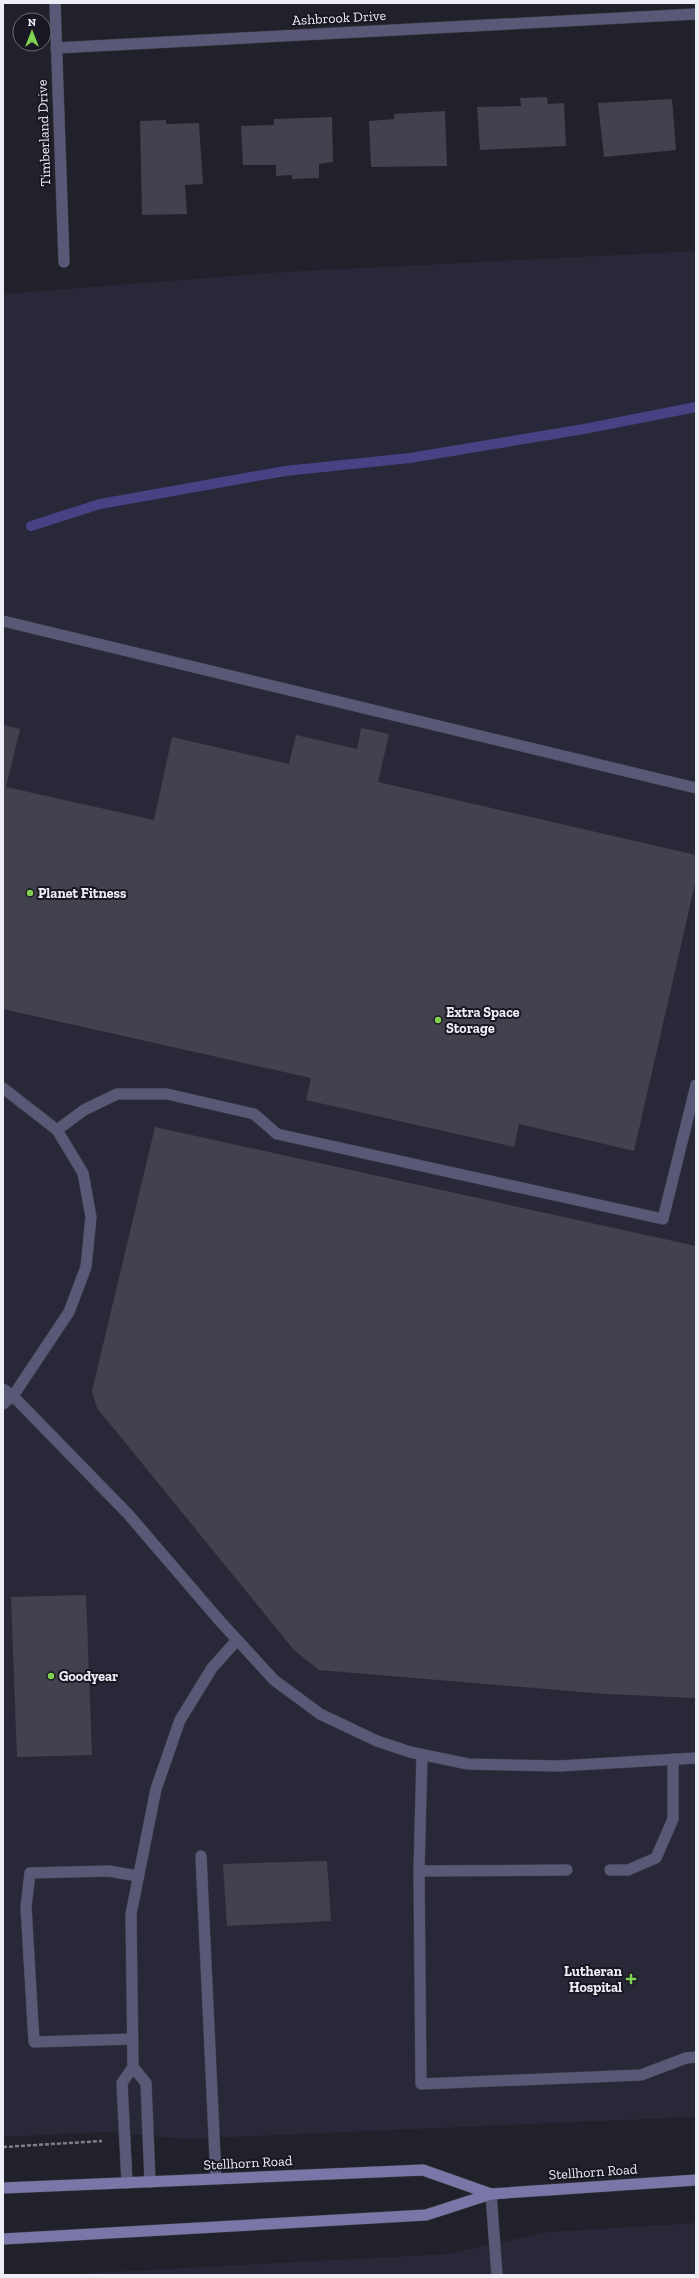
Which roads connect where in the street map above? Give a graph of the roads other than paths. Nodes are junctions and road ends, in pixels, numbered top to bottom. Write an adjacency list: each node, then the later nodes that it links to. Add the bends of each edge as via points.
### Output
1 (55, 3): 3 (street, Timberland Drive)
2 (696, 14): 3 (street, Ashbrook Drive)
3 (56, 48): 4 (street, Timberland Drive)
4 (64, 262)
5 (3, 621): 6 (street)
6 (696, 788)
7 (696, 1085): 9 (street, via 663,1219 277,1134 254,1114 167,1094 117,1094 84,1110)
8 (3, 1088): 9 (street)
9 (57, 1130): 11 (street, via 82,1173 91,1217 86,1267 69,1312)
10 (3, 1389): 11 (street)
11 (13, 1396): 12 (street); 13 (street, via 128,1514)
12 (3, 1404)
13 (237, 1640): 14 (street, via 274,1680 320,1714 377,1740); 21 (street, via 212,1668 180,1720 156,1789)
14 (422, 1755): 16 (street, via 468,1764 518,1766); 20 (street)
15 (696, 1758): 16 (street)
16 (673, 1759): 19 (street, via 673,1819 656,1858 628,1870)
17 (201, 1856): 25 (street)
18 (567, 1870): 20 (street)
19 (610, 1870)
20 (419, 1871): 23 (street, via 422,2084 641,2075 686,2058)
21 (138, 1876): 22 (street, via 131,1914); 22 (street, via 108,1871 30,1873 26,1907 34,2042)
22 (132, 2039): 24 (street)
23 (696, 2057)
24 (133, 2067): 27 (street, via 146,2084); 28 (street, via 122,2083)
25 (216, 2179): 27 (main road, Stellhorn Road); 30 (main road, Stellhorn Road, via 423,2170)
26 (696, 2180): 30 (main road, Stellhorn Road)
27 (150, 2182): 28 (main road, Stellhorn Road)
28 (128, 2183): 29 (main road, Stellhorn Road)
29 (3, 2188)
30 (491, 2194): 31 (main road, Stellhorn Road, via 426,2215); 32 (street)
31 (3, 2238)
32 (497, 2275)

